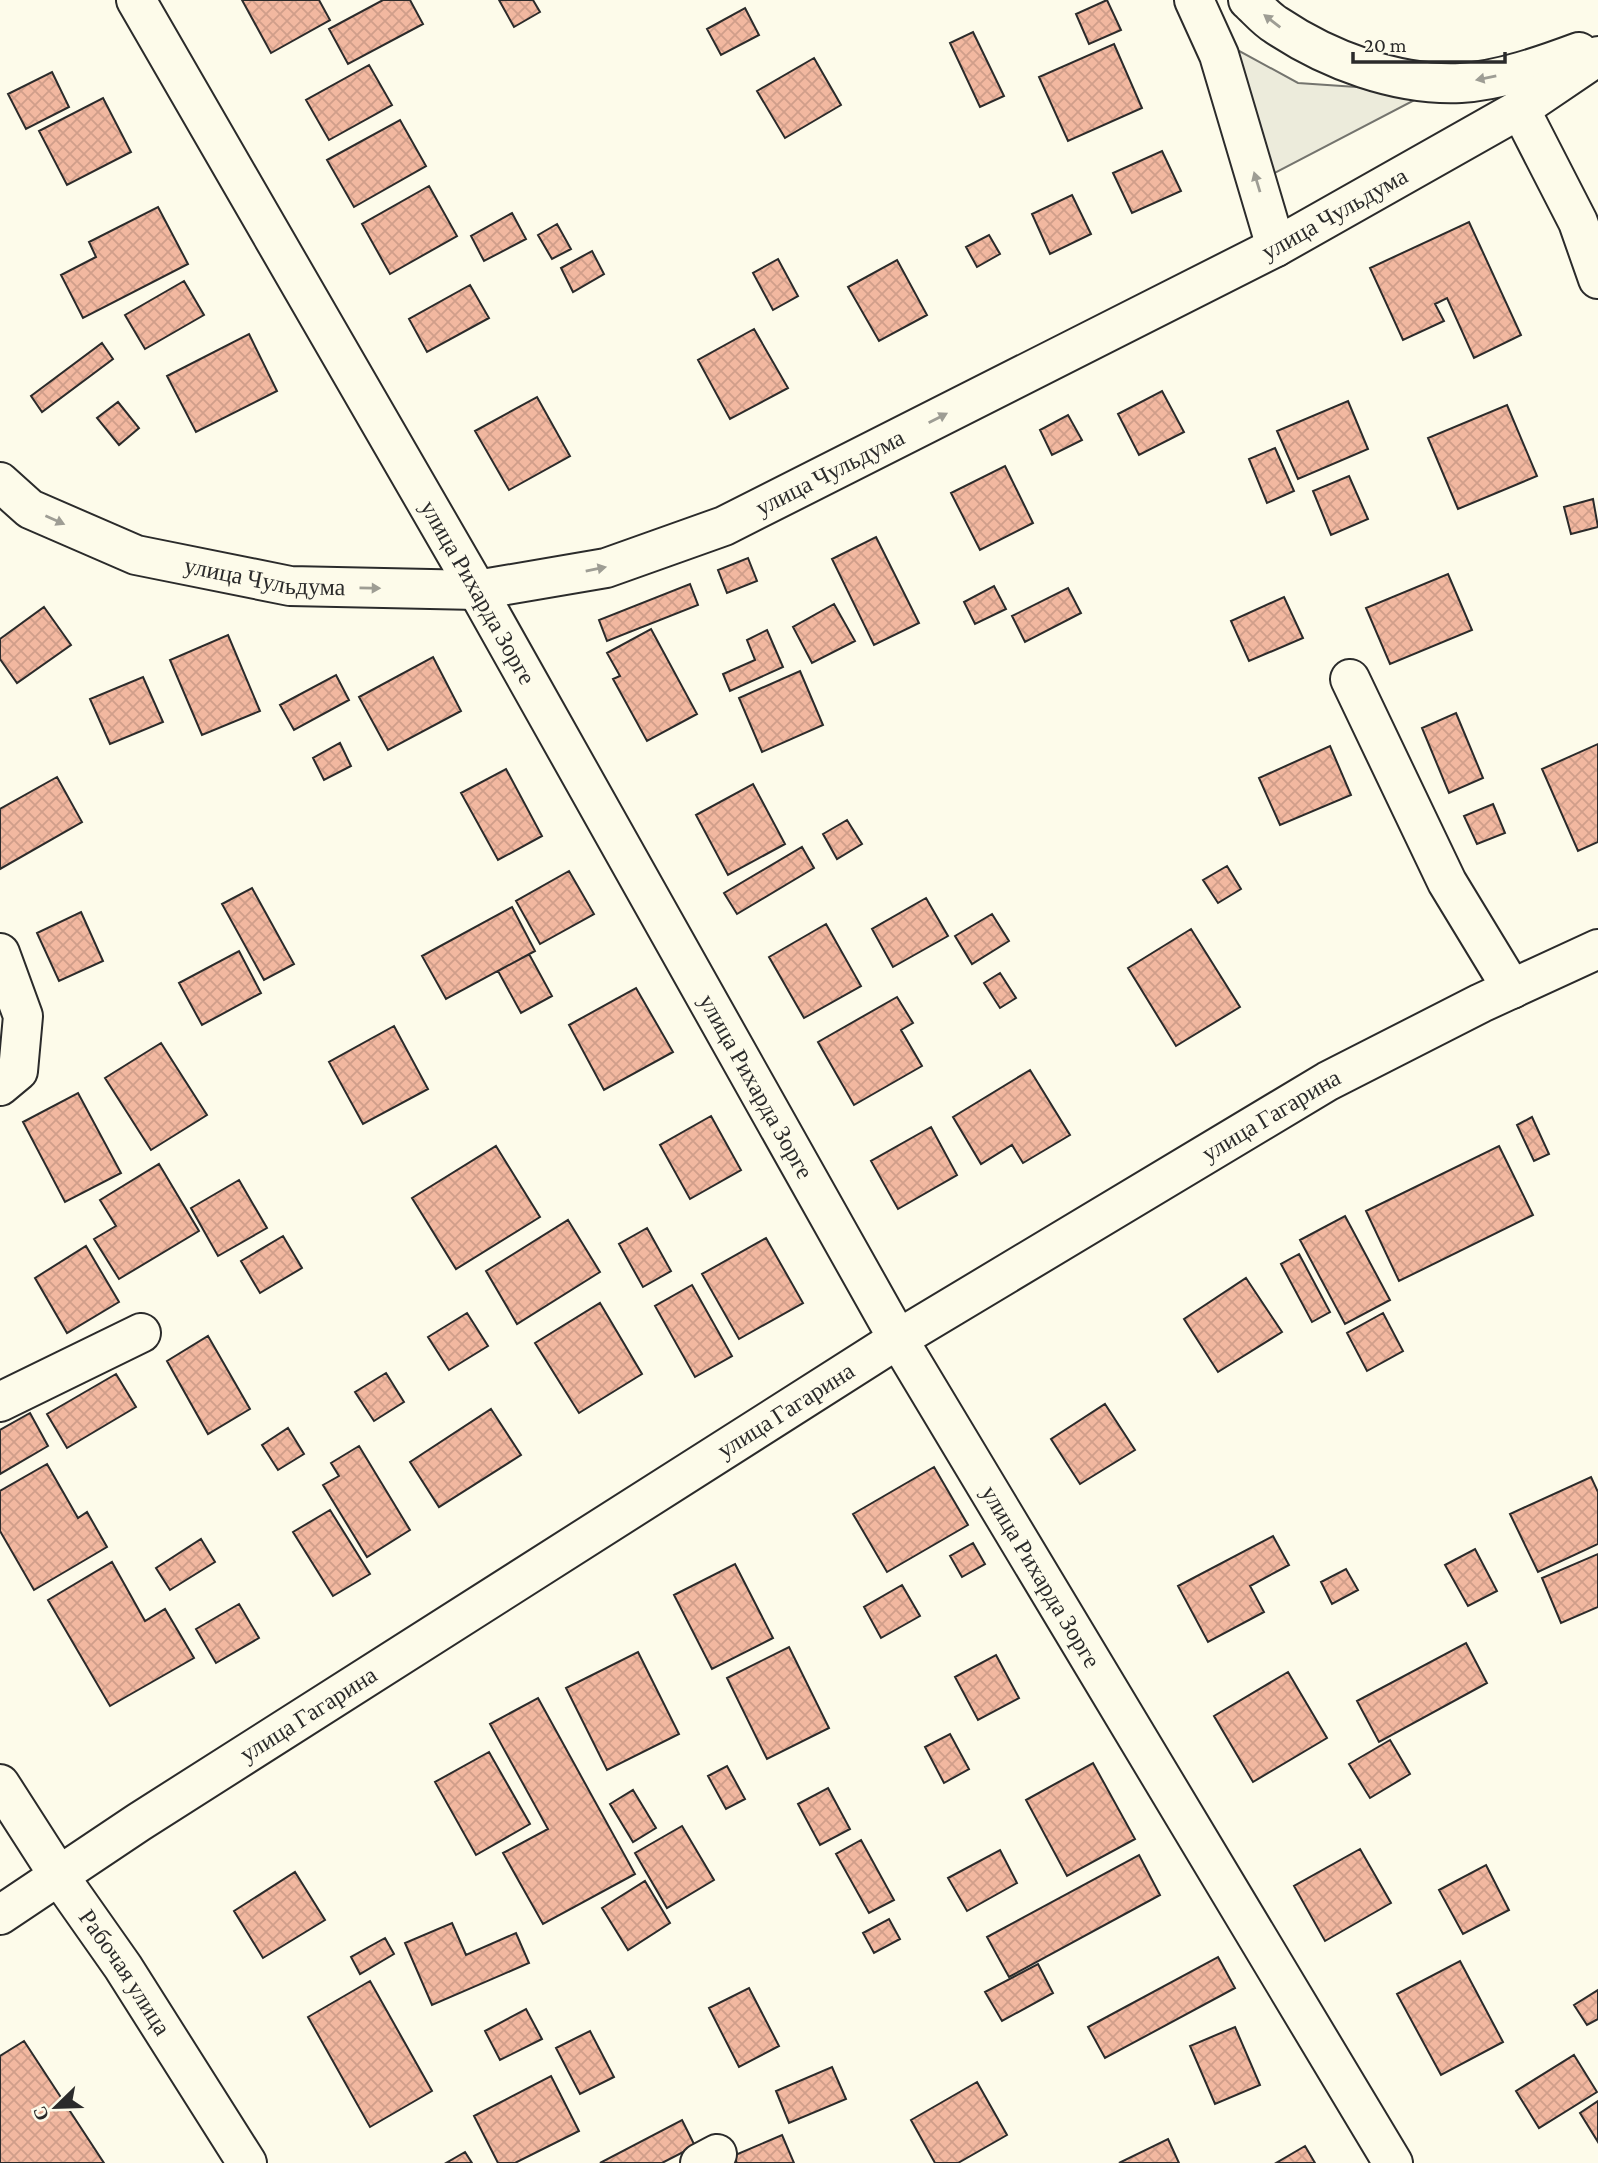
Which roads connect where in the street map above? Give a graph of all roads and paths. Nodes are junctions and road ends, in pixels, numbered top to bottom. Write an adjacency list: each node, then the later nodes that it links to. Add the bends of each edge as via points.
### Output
1 (136, 0): 10 (street, улица Рихарда Зорге)
2 (1194, 0): 7 (street, one-way to 2, via 1219,55)
3 (1248, 0): 4 (street, one-way to 3, via 1530,70 1462,83 1401,80 1340,60 1275,24)
4 (1598, 46)
5 (1598, 56): 6 (street, улица Чульдума)
6 (1520, 109): 7 (street, улица Чульдума); 8 (street, via 1578,222)
7 (1276, 247): 10 (street, улица Чульдума, one-way to 7, via 606,568 724,526)
8 (1598, 279)
9 (0, 482): 10 (street, улица Чульдума, one-way to 10, via 30,509 136,555 290,586)
10 (477, 590): 17 (street, улица Рихарда Зорге)
11 (1350, 679): 14 (street, via 1447,882)
12 (1598, 949): 14 (street, улица Гагарина)
13 (0, 953): 15 (street, via 23,1016 18,1071)
14 (1512, 989): 17 (street, улица Гагарина, via 1328,1081)
15 (0, 1086)
16 (141, 1333): 18 (street)
17 (898, 1339): 20 (street, улица Гагарина); 23 (street, улица Рихарда Зорге)
18 (0, 1402)
19 (0, 1784): 20 (street, Рабочая улица)
20 (59, 1876): 21 (street, улица Гагарина); 22 (street, Рабочая улица)
21 (0, 1915)
22 (247, 2163)
23 (1393, 2163)

